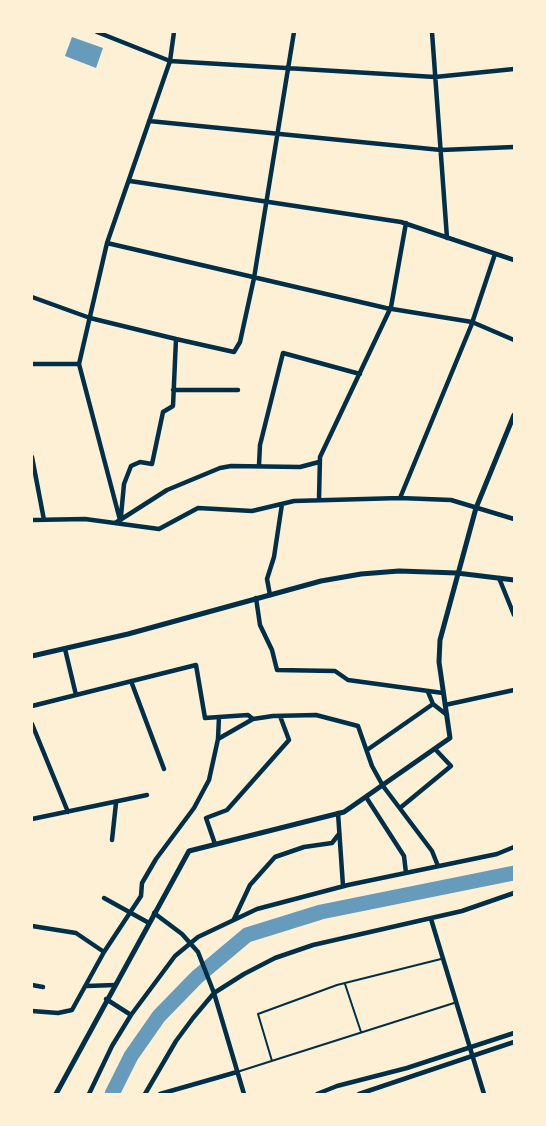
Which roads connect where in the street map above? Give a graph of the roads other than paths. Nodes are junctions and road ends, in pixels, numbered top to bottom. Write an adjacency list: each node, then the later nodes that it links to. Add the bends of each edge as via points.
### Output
1 (97, 32): 5 (street)
2 (174, 32): 5 (street)
3 (294, 32): 7 (street)
4 (432, 32): 8 (street)
5 (170, 61): 7 (street); 9 (street)
6 (514, 69): 8 (street)
7 (288, 70): 8 (street); 10 (street)
8 (435, 77): 12 (street)
9 (149, 121): 10 (street); 13 (street)
10 (277, 134): 12 (street); 14 (street)
11 (514, 147): 12 (street)
12 (441, 150): 16 (street)
13 (130, 181): 14 (street); 17 (street)
14 (266, 203): 15 (street); 20 (street)
15 (406, 224): 16 (street); 22 (street)
16 (447, 238): 18 (street)
17 (107, 243): 20 (street); 23 (street)
18 (495, 254): 19 (street); 24 (street)
19 (514, 260)
20 (254, 278): 22 (street); 25 (street, via 240,342 234,352)
21 (32, 297): 23 (street)
22 (391, 307): 24 (street); 29 (street)
23 (90, 318): 25 (street); 28 (street)
24 (472, 322): 26 (street); 36 (street)
25 (176, 339): 30 (street)
26 (514, 340)
27 (32, 364): 28 (street)
28 (79, 364): 40 (street)
29 (360, 374): 34 (street); 35 (street, via 284,353 260,445)
30 (173, 390): 31 (street); 40 (street, via 173,406 163,412 152,464 135,463 126,475)
31 (238, 390)
32 (514, 415): 39 (street)
33 (32, 457): 43 (street)
34 (319, 462): 35 (street, via 300,467); 37 (street)
35 (259, 465): 40 (street, via 220,468 167,490)
36 (400, 498): 37 (street); 39 (street, via 451,500)
37 (320, 499): 38 (street)
38 (282, 504): 44 (street, via 252,511 198,508 159,529); 48 (street, via 267,579)
39 (476, 508): 41 (street); 45 (street)
40 (120, 519): 44 (street)
41 (514, 519)
42 (32, 520): 43 (street)
43 (44, 520): 44 (street)
44 (115, 523)
45 (457, 573): 46 (street); 48 (street, via 361,574); 56 (street, via 438,652)
46 (499, 578): 47 (street); 50 (street)
47 (514, 580)
48 (270, 595): 49 (street)
49 (256, 598): 51 (street); 55 (street, via 260,625 277,670 335,671 348,680)
50 (514, 615)
51 (65, 649): 52 (street); 57 (street)
52 (32, 656)
53 (131, 681): 57 (street); 63 (street, via 196,664 205,718); 69 (street)
54 (514, 690): 59 (street)
55 (428, 692): 56 (street); 58 (street)
56 (443, 693): 59 (street)
57 (75, 695): 60 (street)
58 (434, 705): 61 (street); 68 (street)
59 (445, 705): 61 (street)
60 (32, 706)
61 (447, 715): 67 (street, via 450,738)
62 (280, 716): 64 (street); 68 (street, via 316,716 358,726); 80 (street, via 289,740 227,810 206,818)
63 (219, 717): 64 (street, via 248,715); 66 (street)
64 (253, 719): 66 (street)
65 (32, 724): 75 (street)
66 (218, 739): 87 (street, via 208,780 194,808 156,858)
67 (435, 749): 70 (street); 74 (street, via 451,766)
68 (367, 750): 70 (street)
69 (164, 769)
70 (383, 786): 72 (street); 74 (street)
71 (147, 795): 73 (street)
72 (366, 797): 76 (street); 83 (street, via 404,856)
73 (116, 803): 75 (street); 79 (street)
74 (400, 808): 82 (street, via 432,851)
75 (68, 812): 77 (street)
76 (338, 813): 78 (street); 80 (street)
77 (32, 819)
78 (339, 834): 84 (street); 90 (street, via 332,843 304,846 275,857 250,885)
79 (112, 840)
80 (215, 844): 88 (street, via 189,851)
81 (514, 847): 82 (street)
82 (438, 866): 83 (street)
83 (406, 873): 84 (street)
84 (343, 886): 90 (street, via 257,909)
85 (514, 892): 89 (street)
86 (104, 898): 87 (street)
87 (131, 912): 91 (street); 94 (street)
88 (154, 913): 91 (street); 93 (street)
89 (431, 919): 95 (street); 101 (street, via 294,951)
90 (234, 920): 93 (street)
91 (149, 923): 98 (street)
92 (32, 926): 94 (street, via 76,933)
93 (191, 944): 101 (street); 105 (street, via 169,964)
94 (104, 952): 99 (street)
95 (443, 958): 96 (lane); 103 (street)
96 (345, 983): 106 (lane); 111 (lane, via 258,1014)
97 (32, 985): 100 (street)
98 (115, 985): 99 (street); 102 (street)
99 (87, 986): 104 (street, via 72,1010)
100 (43, 987)
101 (214, 993): 112 (street); 115 (street, via 176,1041)
102 (106, 999): 105 (street); 113 (street)
103 (456, 1002): 106 (lane); 109 (street)
104 (32, 1011)
105 (132, 1015): 114 (street)
106 (361, 1032): 111 (lane)
107 (514, 1033): 109 (street)
108 (514, 1042): 110 (street)
109 (470, 1047): 110 (street); 118 (street)
110 (472, 1055): 119 (street); 120 (street)
111 (272, 1061): 112 (lane)
112 (237, 1072): 116 (street); 117 (street)
113 (56, 1095)
114 (89, 1095)
115 (145, 1095)
116 (160, 1095)
117 (244, 1095)
118 (317, 1095)
119 (359, 1095)
120 (484, 1095)

